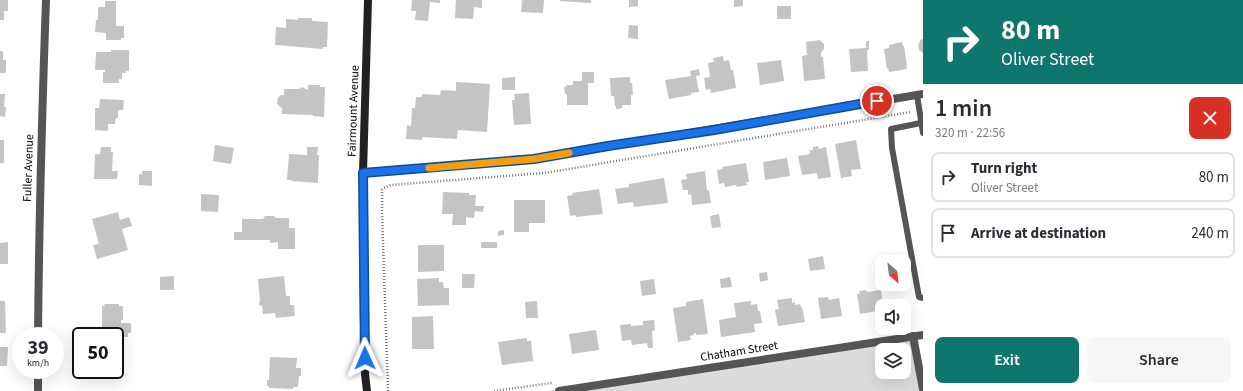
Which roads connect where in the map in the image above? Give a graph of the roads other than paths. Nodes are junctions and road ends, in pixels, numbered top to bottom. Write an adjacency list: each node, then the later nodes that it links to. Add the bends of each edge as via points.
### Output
1 (46, 0): 8 (street, Fuller Avenue)
2 (368, 0): 6 (main road, Fairmount Avenue)
3 (920, 94): 4 (lane); 6 (street, via 534,159)
4 (922, 123): 5 (lane); 7 (lane, via 891,129 892,148 919,297)
5 (923, 133)
6 (363, 173): 14 (main road, Fairmount Avenue)
7 (923, 298)
8 (38, 327)
9 (923, 335): 10 (street, Chatham Street)
10 (912, 336): 12 (street); 15 (street, Chatham Street)
11 (38, 379): 13 (street)
12 (923, 389)
13 (38, 391)
14 (367, 391)
15 (559, 391)

